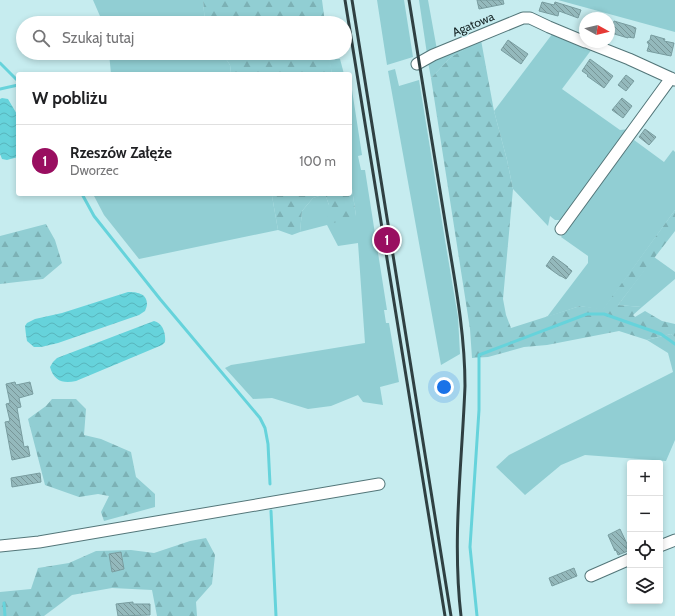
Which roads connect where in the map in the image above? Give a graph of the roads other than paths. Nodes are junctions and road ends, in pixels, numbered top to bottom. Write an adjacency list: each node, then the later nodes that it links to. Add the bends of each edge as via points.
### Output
1 (579, 39): 3 (street, Agatowa, via 530,18 523,18)
2 (601, 48): 4 (street, Agatowa)
3 (417, 64)
4 (673, 79): 5 (street)
5 (560, 229)
6 (379, 484): 9 (street, via 39,542)
7 (675, 540): 8 (street)
8 (663, 545)
9 (0, 546)
10 (627, 560): 11 (street)
11 (591, 576)

